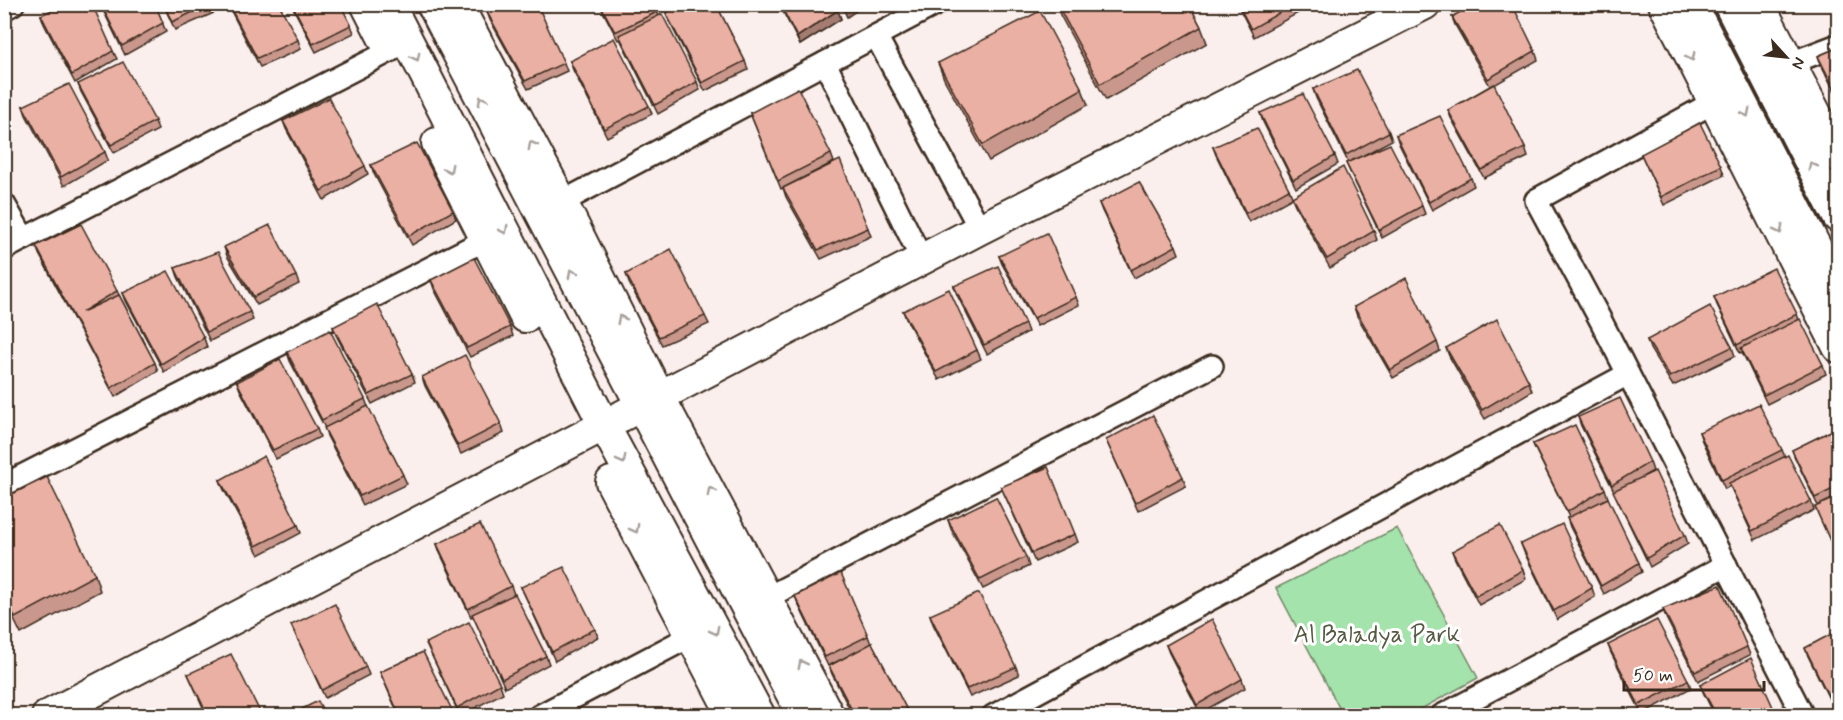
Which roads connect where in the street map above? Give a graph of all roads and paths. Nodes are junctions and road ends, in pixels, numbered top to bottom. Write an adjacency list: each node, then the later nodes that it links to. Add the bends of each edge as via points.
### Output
1 (13, 4): 12 (street)
2 (366, 4): 15 (main road)
3 (389, 4): 33 (main road, one-way to 33)
4 (432, 4): 32 (main road, one-way to 4)
5 (1425, 4): 23 (main road)
6 (1664, 4): 18 (main road, one-way to 18)
7 (1691, 4): 28 (main road, one-way to 28)
8 (1729, 4): 22 (main road, one-way to 8)
9 (1759, 4): 17 (main road)
10 (931, 6): 13 (street)
11 (465, 7): 20 (main road, one-way to 11)
12 (4, 9)
13 (876, 36): 16 (street); 23 (street)
14 (1839, 45): 17 (street)
15 (390, 51): 24 (street); 25 (main road, one-way to 25)
16 (825, 63): 20 (street); 27 (street)
17 (1788, 64): 19 (main road)
18 (1714, 102): 29 (main road, one-way to 29); 31 (street, via 1536,201)
19 (1839, 156)
20 (562, 201): 32 (main road, one-way to 20)
21 (4, 204): 24 (street)
22 (1839, 218)
23 (980, 229): 27 (main road)
24 (24, 239): 26 (street)
25 (485, 240): 33 (main road); 34 (street)
26 (4, 249)
27 (922, 260): 32 (main road)
28 (1839, 290)
29 (1839, 347)
30 (1212, 366): 36 (street)
31 (1628, 374): 35 (street); 44 (street)
32 (651, 402): 33 (main road); 36 (main road, one-way to 32); 42 (main road)
33 (596, 432): 37 (main road, one-way to 37); 38 (main road); 41 (main road, one-way to 41)
34 (4, 485)
35 (1726, 565): 45 (street); 46 (street)
36 (768, 597): 43 (main road, one-way to 36)
37 (691, 636): 39 (street); 40 (main road)
38 (47, 716)
39 (539, 716)
40 (733, 716)
41 (760, 716)
42 (803, 716)
43 (829, 716)
44 (993, 716)
45 (1441, 716)
46 (1803, 716)

